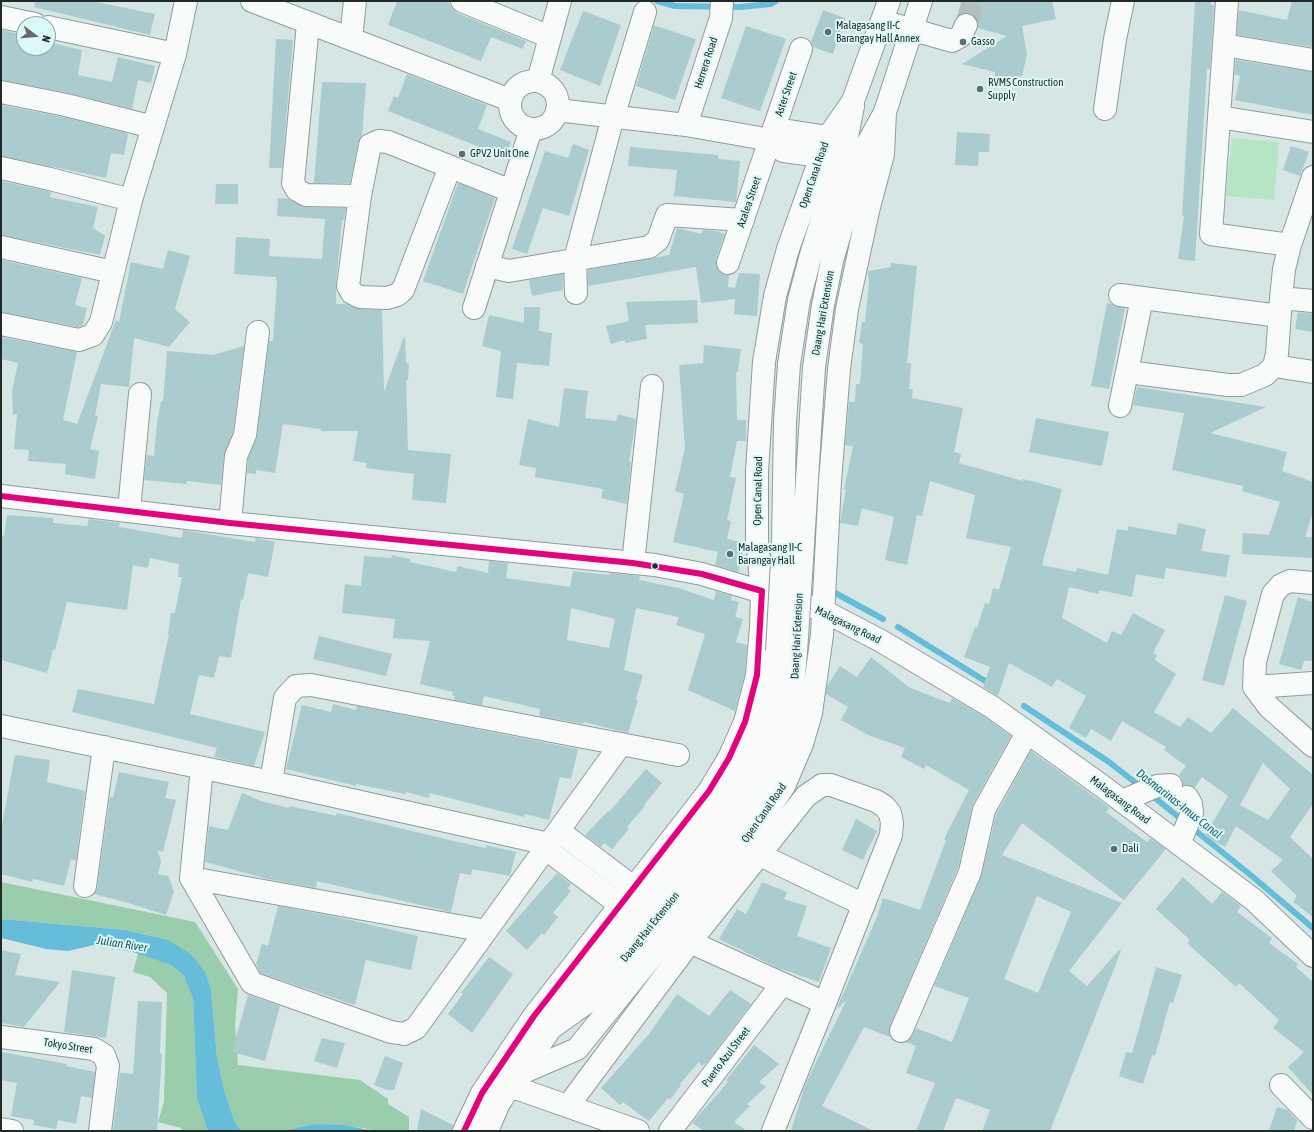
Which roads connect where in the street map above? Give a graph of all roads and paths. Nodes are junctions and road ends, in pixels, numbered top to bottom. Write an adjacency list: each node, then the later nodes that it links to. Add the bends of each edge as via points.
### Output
1 (186, 1): 22 (street)
2 (252, 1): 14 (street)
3 (355, 1): 19 (street)
4 (462, 1): 18 (street)
5 (560, 1): 18 (street)
6 (921, 1): 17 (street, Open Canal Road)
7 (1123, 1): 28 (street)
8 (1227, 1): 20 (street)
9 (721, 10): 33 (street, Herrera Road)
10 (886, 11): 17 (street); 27 (street, Open Canal Road)
11 (645, 12): 32 (street)
12 (1, 16): 13 (street)
13 (16, 20)
14 (308, 24): 19 (street); 43 (street, via 293,183 297,190 306,195)
15 (966, 25): 17 (street, via 962,36 952,41)
16 (56, 29): 22 (street)
17 (912, 30): 30 (street, Open Canal Road)
18 (550, 37): 24 (street)
19 (351, 38): 26 (street)
20 (1224, 45): 23 (street); 31 (street)
21 (801, 49): 37 (street, Aster Street)
22 (175, 54): 34 (street)
23 (1313, 60)
24 (538, 81): 26 (street, via 523,83); 29 (street, via 551,88 558,102)
25 (1, 92): 34 (street)
26 (510, 100): 35 (street, via 510,108 517,122)
27 (853, 101): 38 (street, Open Canal Road); 70 (street, Daang Hari Extension, via 846,142 799,300 789,364 785,422)
28 (1104, 109)
29 (557, 110): 32 (street); 35 (street, via 545,126)
30 (885, 112): 70 (street, Daang Hari Extension, via 865,148 832,261 814,367); 74 (street, Open Canal Road, via 883,154 866,218 846,317 839,369)
31 (1219, 116): 36 (street); 47 (street, via 1211,234)
32 (613, 117): 33 (street); 49 (street)
33 (686, 125): 37 (street)
34 (153, 127): 44 (street)
35 (531, 129): 42 (street)
36 (1313, 132)
37 (771, 140): 38 (street, via 789,131); 45 (street, Azalea Street)
38 (824, 146): 73 (street, Open Canal Road, via 780,275 764,362 757,471 757,540)
39 (450, 167): 42 (street); 43 (street, via 388,142 379,141 370,145); 43 (street, via 403,290 397,295 387,298 360,297 352,293 348,286)
40 (1, 168): 44 (street)
41 (1313, 177): 46 (street)
42 (511, 191): 51 (street)
43 (360, 196)
44 (131, 200): 52 (street)
45 (743, 220): 49 (street, via 667,215 658,240 649,247); 50 (street, Azalea Street)
46 (1306, 220): 47 (street)
47 (1290, 245): 57 (street, via 1284,269)
48 (1, 247): 52 (street)
49 (575, 259): 51 (street, via 509,271); 53 (street)
50 (728, 263)
51 (487, 266): 58 (street)
52 (113, 272): 59 (street, via 101,322 93,335 79,340)
53 (576, 293)
54 (1120, 295): 55 (street)
55 (1142, 298): 57 (street); 62 (street)
56 (1313, 301): 57 (street)
57 (1280, 307): 61 (street)
58 (474, 308)
59 (1, 324)
60 (258, 332): 69 (street, via 245,435 236,456)
61 (1274, 366): 62 (street, via 1266,375 1241,385); 63 (street)
62 (1128, 372): 66 (street)
63 (1313, 372)
64 (652, 386): 71 (street)
65 (140, 394): 68 (street)
66 (1120, 406)
67 (1, 496): 68 (street, Malagasang Road)
68 (129, 510): 69 (street, Malagasang Road)
69 (230, 523): 71 (street, Malagasang Road)
70 (793, 543): 75 (street, Daang Hari Extension, bridge)
71 (633, 563): 73 (street, Malagasang Road, via 702,574)
72 (1313, 583): 77 (street, via 1290,581 1281,584 1273,594 1255,662)
73 (762, 591): 74 (street, Malagasang Road); 92 (street, Open Canal Road, via 756,675 745,722 737,741 709,791)
74 (822, 610): 79 (street, Malagasang Road, via 951,682 992,707); 103 (street, Open Canal Road, via 822,635 811,713 802,744 780,791 754,829 577,1049)
75 (787, 651): 100 (street, Daang Hari Extension, via 764,729 748,767 737,785 579,987); 103 (street, Daang Hari Extension, via 792,708 783,737 754,796 593,998 551,1028)
76 (1313, 683): 77 (street)
77 (1254, 687): 81 (street, via 1269,707)
78 (1, 726): 82 (street)
79 (1027, 733): 86 (street, Malagasang Road); 101 (street, via 984,810 970,872)
80 (621, 744): 83 (street); 85 (street, via 311,685 296,686 285,698); 87 (street)
81 (1313, 746)
82 (104, 747): 84 (street); 91 (street)
83 (678, 755)
84 (202, 768): 85 (street); 90 (street)
85 (271, 782): 87 (street)
86 (1122, 801): 88 (street, Malagasang Road); 88 (street, via 1157,786 1179,791 1192,804 1192,813)
87 (551, 841): 92 (street); 93 (street); 95 (street)
88 (1180, 844): 97 (street, Malagasang Road, via 1254,900)
89 (760, 855): 94 (street); 94 (street, via 806,796 822,785 840,787 876,801 890,813 891,835); 96 (street)
90 (191, 878): 95 (street); 95 (street, via 252,983 391,1032 404,1034 416,1028)
91 (85, 886)
92 (633, 887): 93 (street, Open Canal Road)
93 (619, 904): 100 (street, Open Canal Road)
94 (864, 905): 99 (street)
95 (486, 931)
96 (690, 942): 98 (street); 105 (street)
97 (1313, 956)
98 (782, 984): 99 (street); 113 (street, Puerto Azul Street)
99 (826, 1003): 114 (street)
100 (529, 1024): 110 (street, Open Canal Road, via 482,1093)
101 (901, 1031)
102 (1, 1037): 109 (street, Tokyo Street, via 94,1049 104,1055 108,1066)
103 (514, 1080): 105 (street); 111 (street, Daang Hari Extension, via 499,1103)
104 (1280, 1085): 106 (street)
105 (568, 1106): 112 (street)
106 (1313, 1118)
107 (1, 1129): 108 (street)
108 (12, 1131)
109 (100, 1131)
110 (464, 1131)
111 (487, 1131)
112 (638, 1131)
113 (670, 1131)
114 (773, 1131)

